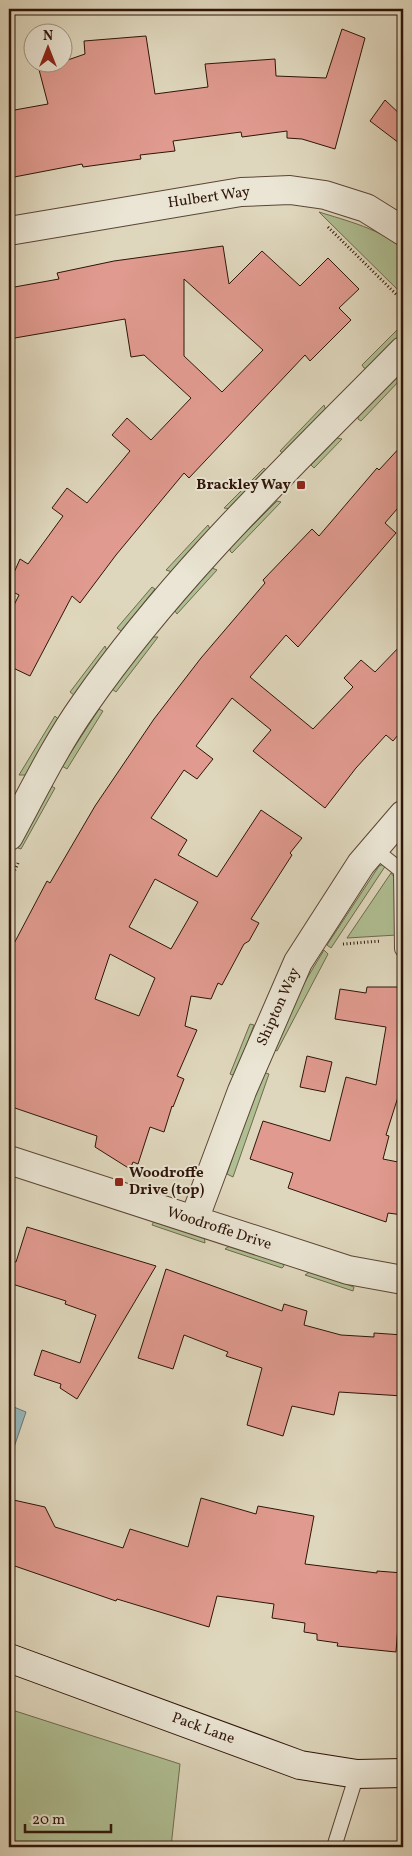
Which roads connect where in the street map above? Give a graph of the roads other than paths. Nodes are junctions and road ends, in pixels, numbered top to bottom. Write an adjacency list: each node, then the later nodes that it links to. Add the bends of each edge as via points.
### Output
1 (9, 231): 2 (street, Hulbert Way, via 241,192 290,190 366,208)
2 (403, 231)
3 (403, 351): 5 (street, via 173,590 84,706)
4 (403, 815): 6 (street, Shipton Way)
5 (14, 848)
6 (374, 849): 7 (lane); 10 (street, Shipton Way, via 360,864 298,962 242,1092)
7 (402, 871): 8 (lane)
8 (402, 945)
9 (9, 1160): 10 (street, Woodroffe Drive)
10 (194, 1220): 11 (street, Woodroffe Drive, via 348,1270)
11 (403, 1280)
12 (9, 1658): 14 (street, Pack Lane, via 300,1765)
13 (403, 1773): 14 (street, Pack Lane)
14 (357, 1774): 15 (lane)
15 (334, 1847)

